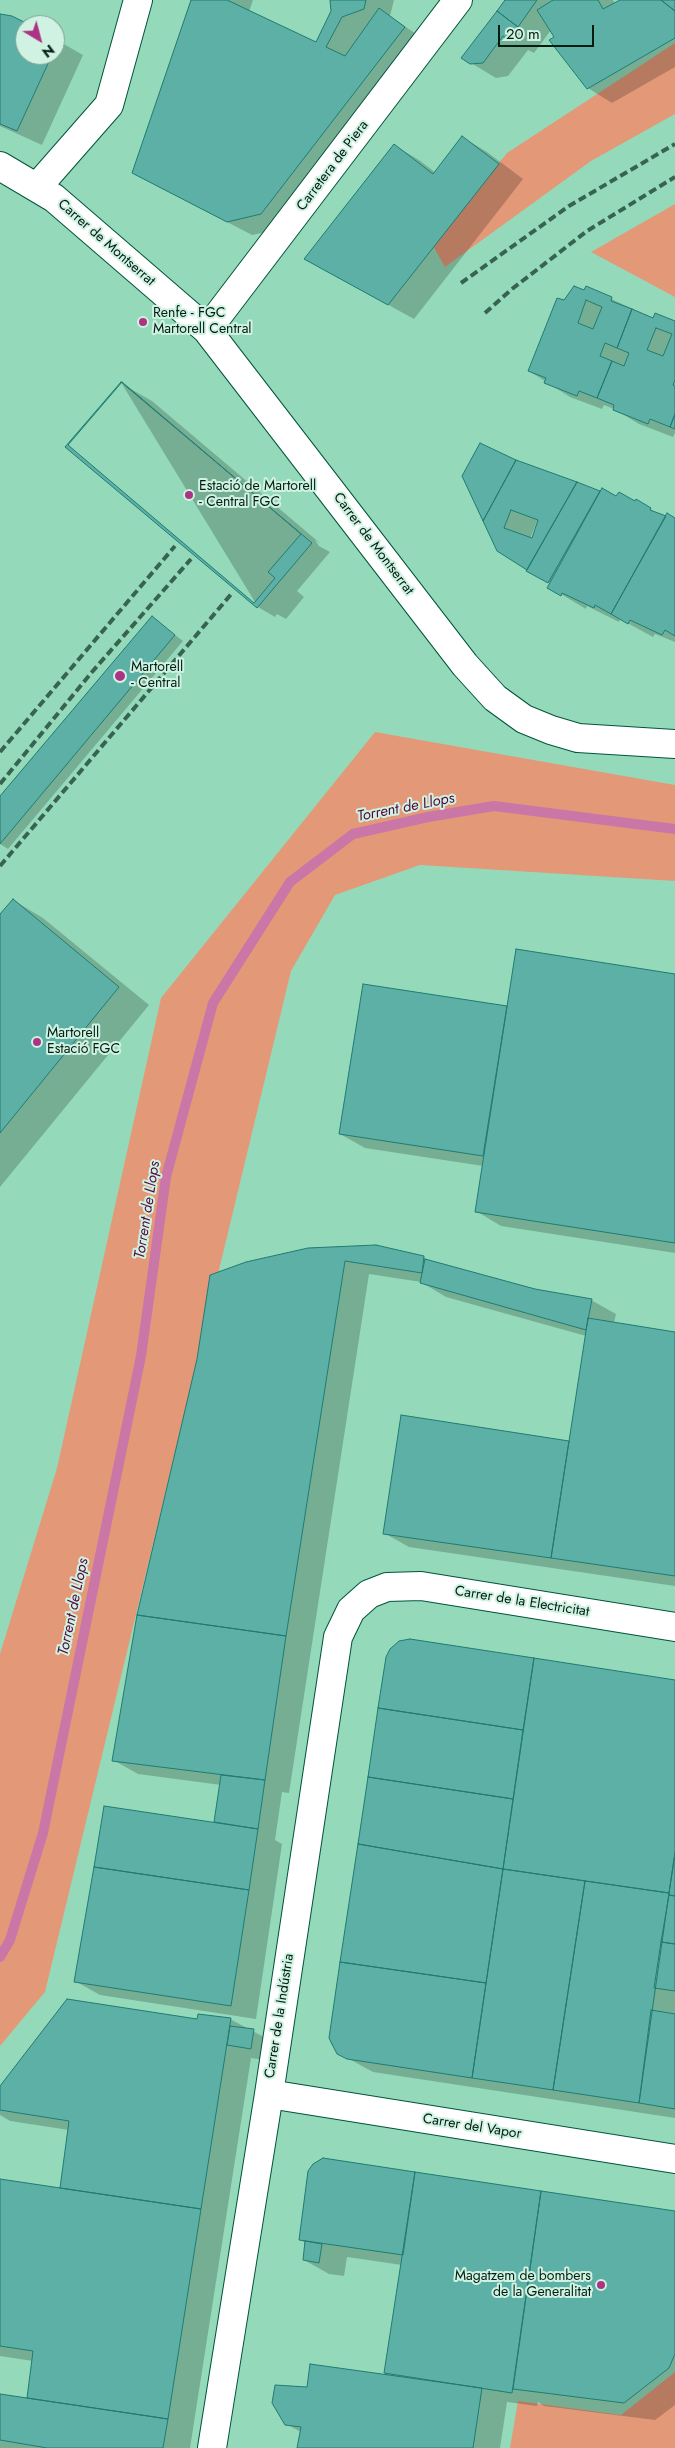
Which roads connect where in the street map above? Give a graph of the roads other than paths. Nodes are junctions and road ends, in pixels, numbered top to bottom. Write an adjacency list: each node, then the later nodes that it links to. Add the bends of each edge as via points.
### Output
1 (138, 0): 4 (street, via 109,105)
2 (458, 0): 5 (street, Carretera de Piera)
3 (0, 166): 4 (street, Carrer de Montserrat)
4 (38, 186): 5 (street, Carrer de Montserrat)
5 (207, 330): 6 (street, Carrer de Montserrat, via 495,698 524,719 578,738)
6 (675, 744)
7 (369, 1594): 8 (street, Carrer de la Electricitat, via 387,1587 421,1586); 9 (street, Carrer de la Indústria, via 351,1610 338,1637)
8 (675, 1627)
9 (269, 2094): 10 (street, Carrer del Vapor); 11 (street, Carrer de la Indústria)
10 (675, 2159)
11 (212, 2448)

